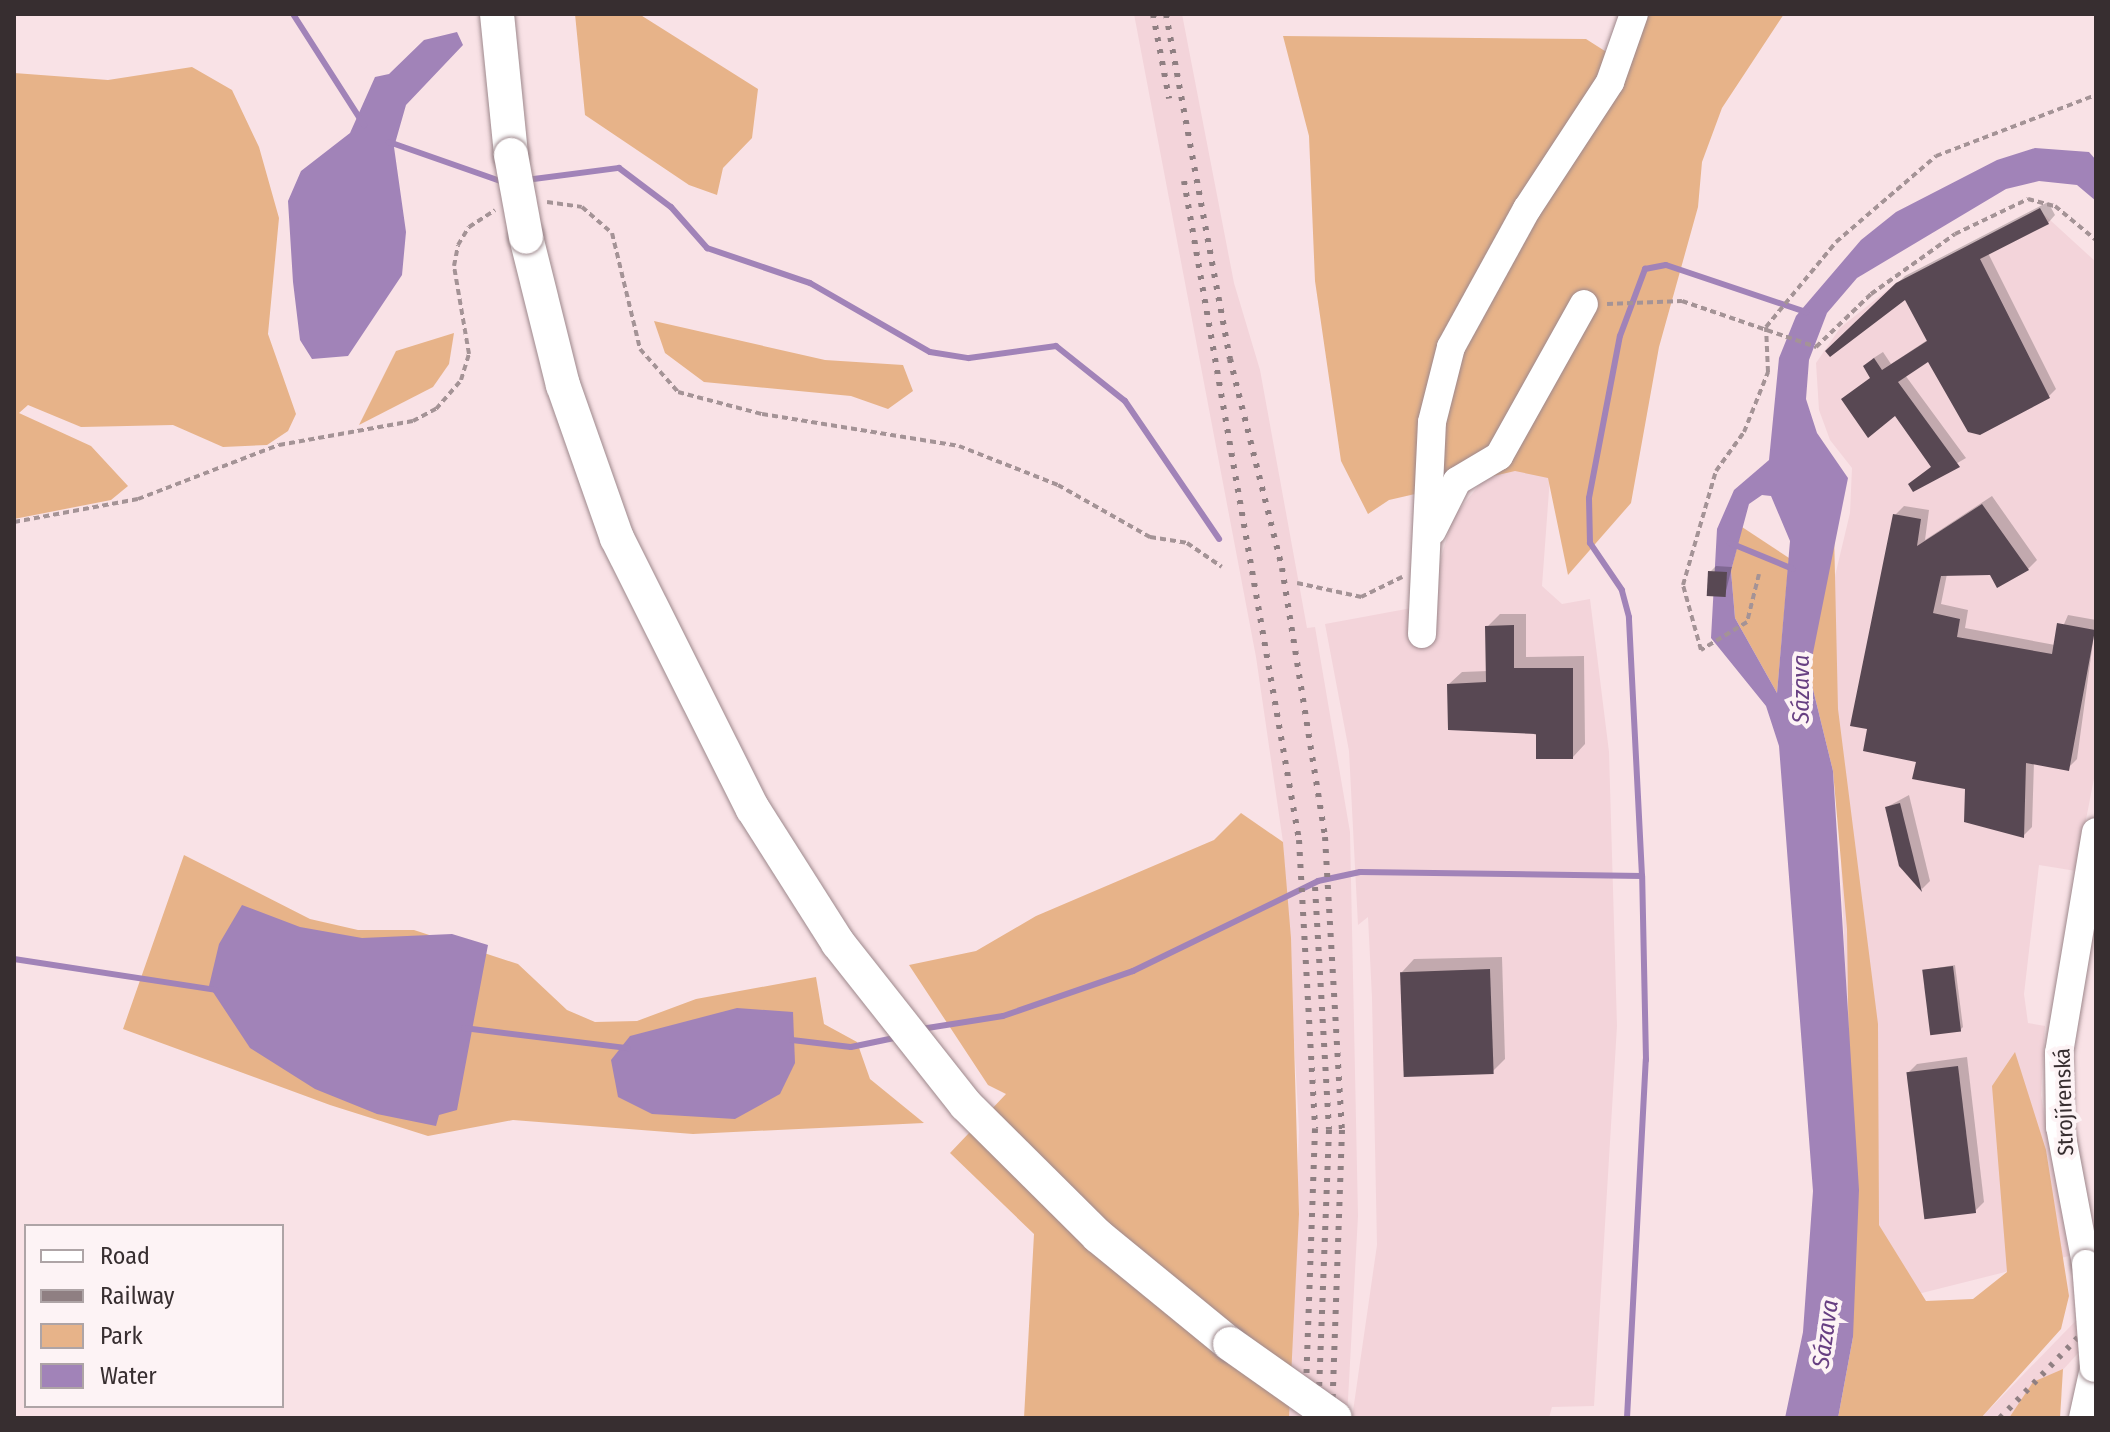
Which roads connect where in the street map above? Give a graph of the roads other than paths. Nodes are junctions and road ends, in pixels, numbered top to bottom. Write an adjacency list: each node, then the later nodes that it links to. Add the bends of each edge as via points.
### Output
1 (497, 14): 8 (main road, bridge, via 511,155 526,237 588,460 676,666 753,809 923,1056 1098,1236 1230,1344)
2 (1634, 14): 4 (street, via 1610,82 1527,209 1451,347 1432,422)
3 (1584, 304): 4 (street, via 1499,456 1457,481)
4 (1427, 543): 5 (street)
5 (1422, 634)
6 (2096, 832): 7 (street, Strojírenská, bridge, via 2059,1053 2060,1127 2086,1264)
7 (2094, 1368): 9 (street, Strojírenská)
8 (1335, 1418)
9 (2083, 1418)

